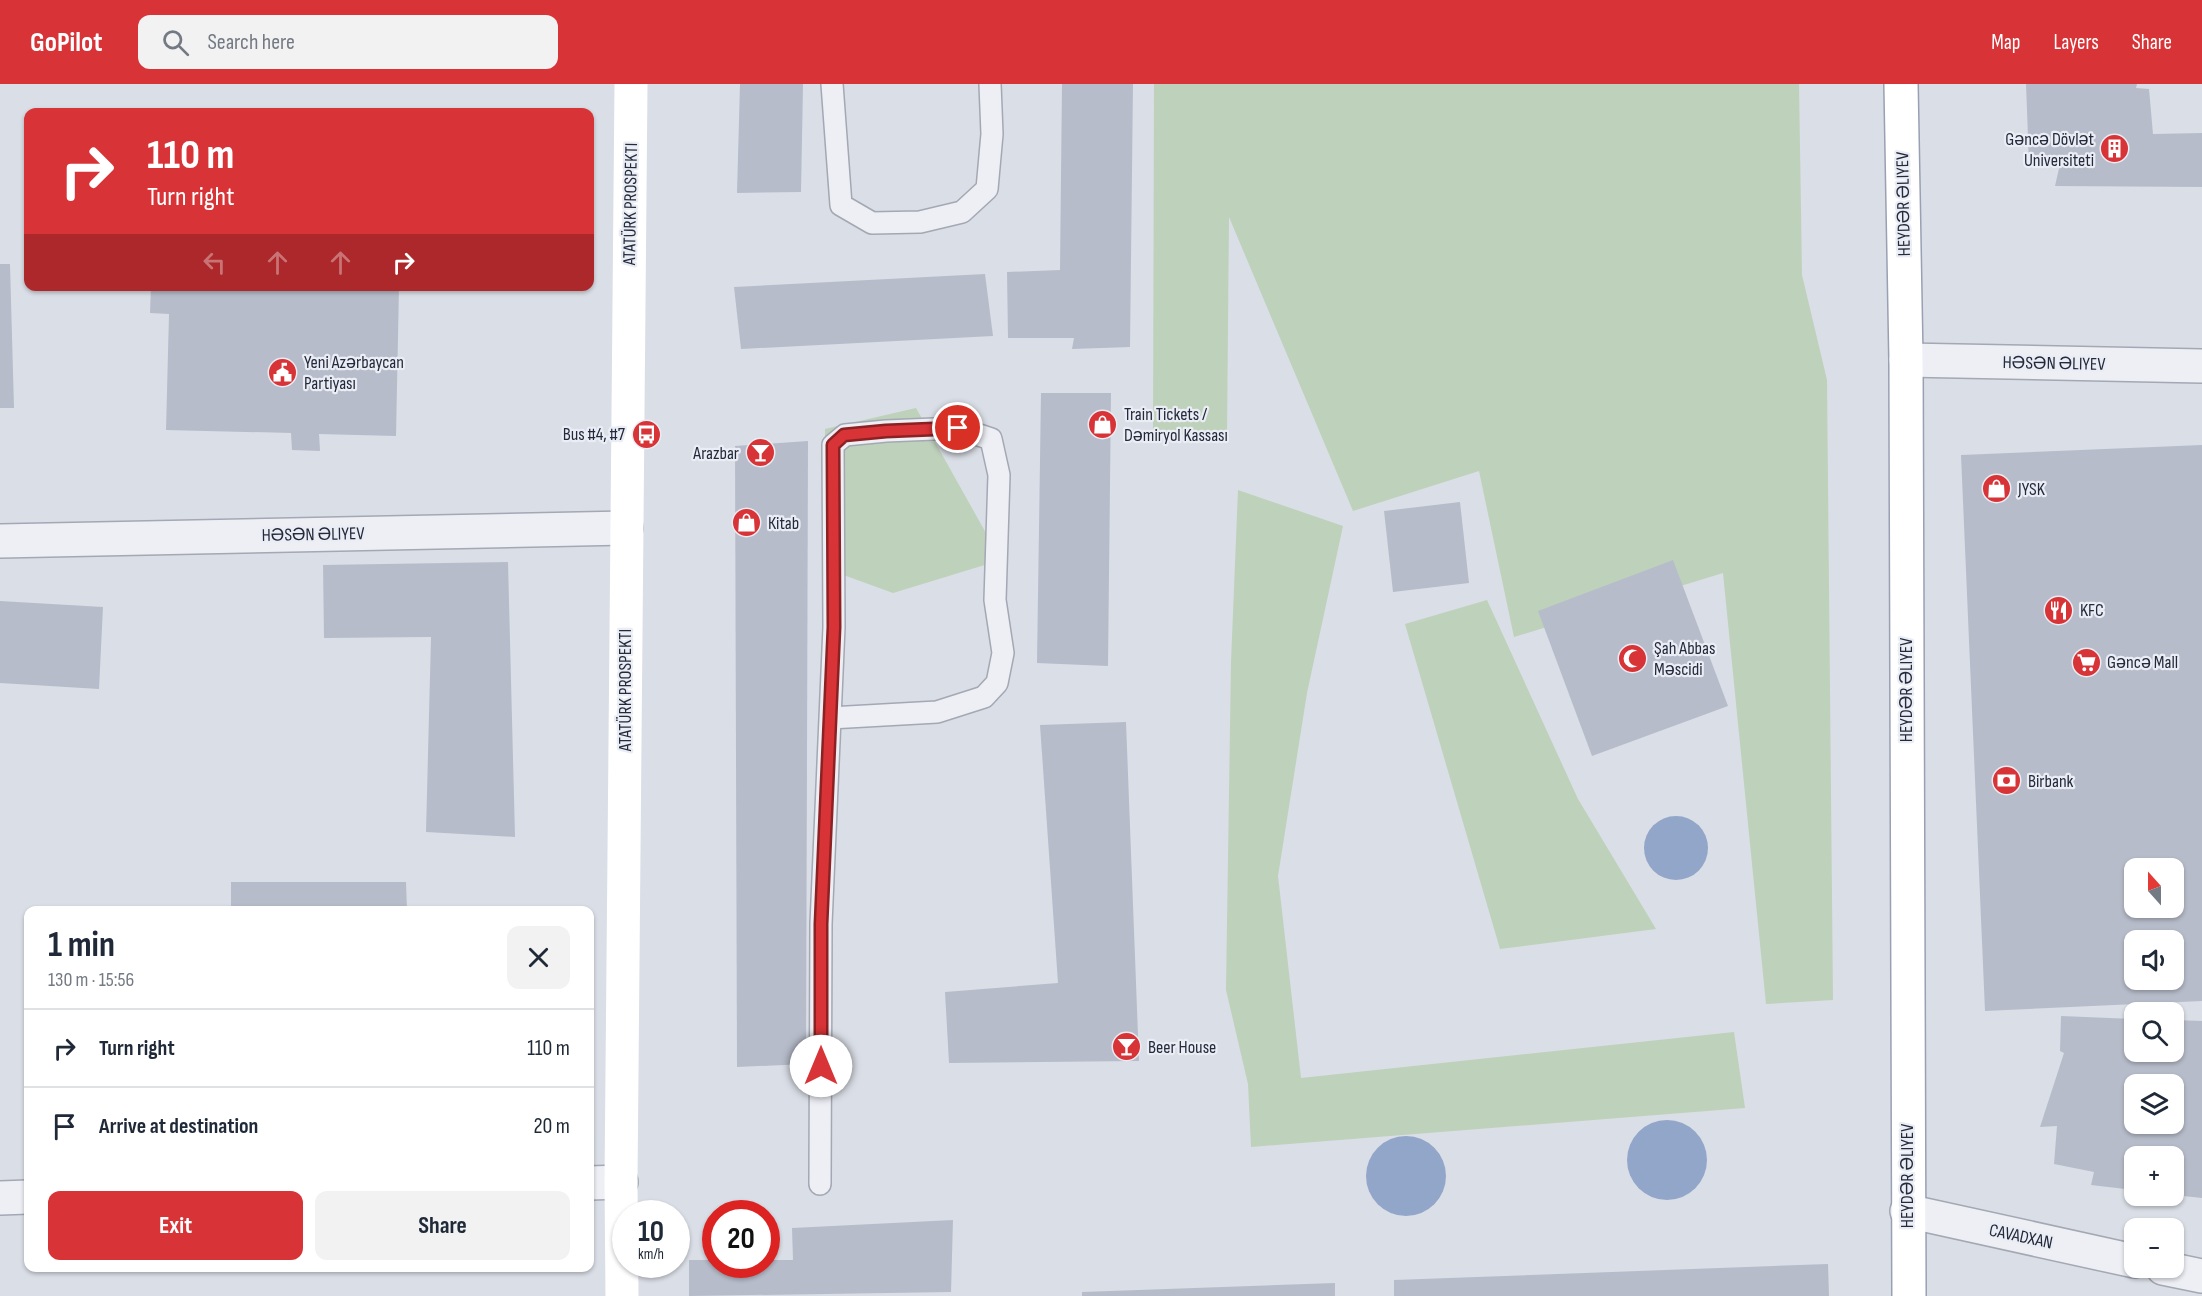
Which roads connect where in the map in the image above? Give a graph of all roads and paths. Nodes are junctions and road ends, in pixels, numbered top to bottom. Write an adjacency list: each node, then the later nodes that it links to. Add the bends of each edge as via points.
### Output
1 (631, 84): 7 (main road, ATATÜRK PROSPEKTI)
2 (832, 84): 3 (lane, via 841,205 872,223 920,222 962,212 987,189 992,134)
3 (990, 84)
4 (1901, 84): 5 (main road, HEYDƏR ƏLIYEV)
5 (1906, 360): 6 (street, HƏSƏN ƏLIYEV); 14 (main road, HEYDƏR ƏLIYEV)
6 (2202, 366)
7 (626, 528): 8 (street, HƏSƏN ƏLIYEV); 10 (main road, ATATÜRK PROSPEKTI)
8 (0, 541)
9 (830, 718): 9 (lane, via 833,445 844,435 948,428 991,439 999,475 995,600 1003,653 996,683 984,697 937,712); 11 (lane, via 821,924)
10 (605, 1183): 18 (main road, ATATÜRK PROSPEKTI)
11 (820, 1184)
12 (24, 1197): 13 (street)
13 (0, 1198)
14 (1907, 1210): 15 (street, CAVADXAN); 19 (main road, HEYDƏR ƏLIYEV)
15 (2124, 1259)
16 (2184, 1272): 17 (street)
17 (2202, 1276)
18 (622, 1296)
19 (1908, 1296)

